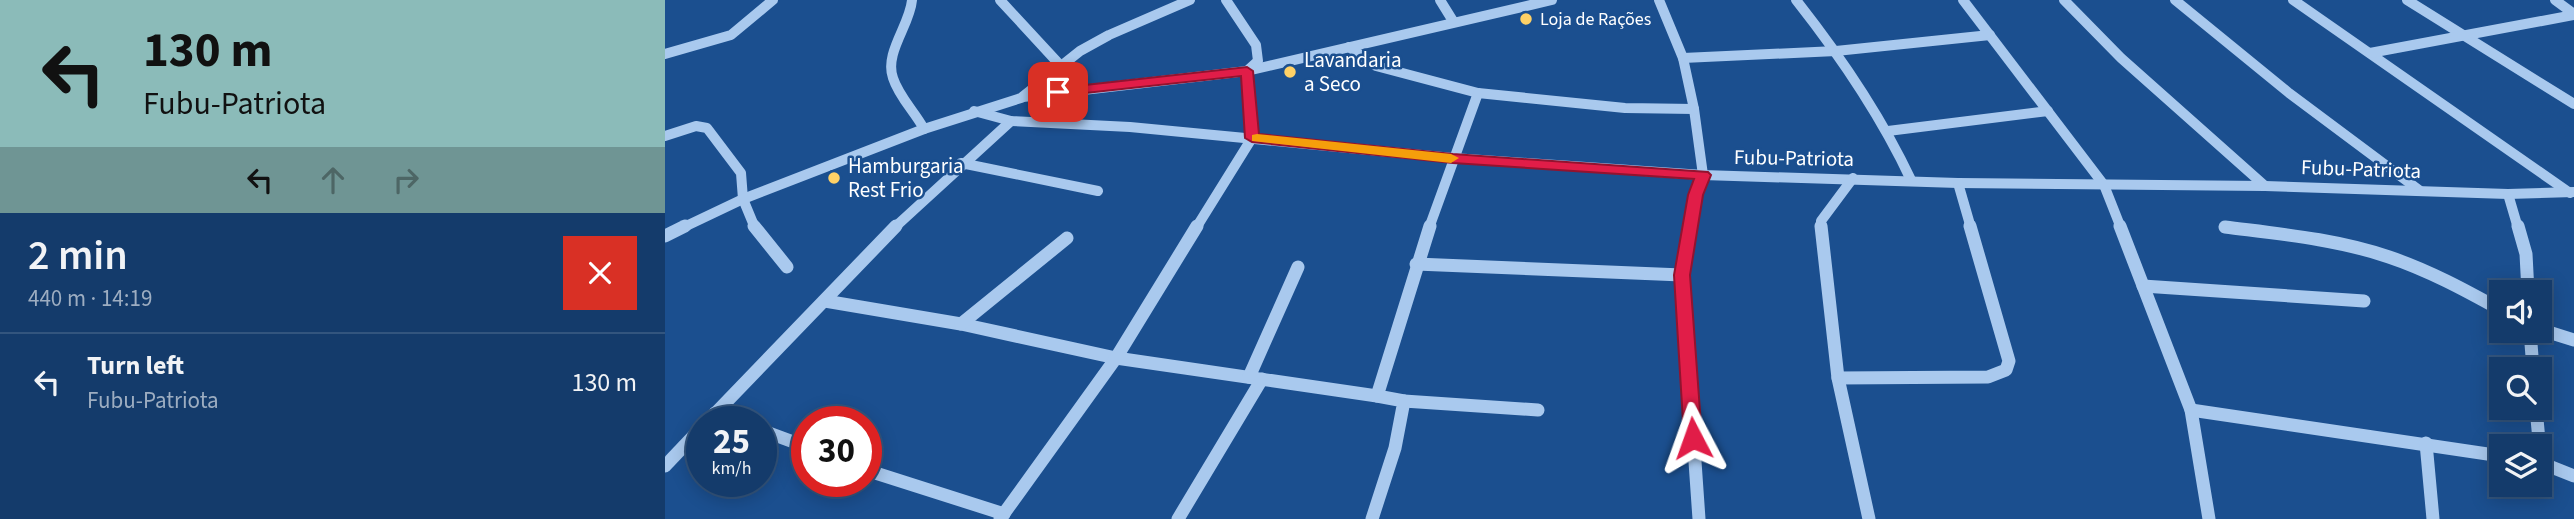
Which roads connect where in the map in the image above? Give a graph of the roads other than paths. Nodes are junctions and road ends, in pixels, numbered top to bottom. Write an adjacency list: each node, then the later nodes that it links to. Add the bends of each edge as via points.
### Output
1 (773, 0): 25 (street, via 731,34)
2 (912, 0): 36 (street, via 891,69)
3 (1000, 0): 27 (street)
4 (1156, 0): 17 (street)
5 (1190, 0): 17 (street)
6 (1226, 0): 28 (street, via 1256,45 1258,61)
7 (1440, 0): 19 (street)
8 (1552, 0): 19 (street)
9 (1659, 0): 26 (street)
10 (1796, 0): 23 (street)
11 (1963, 0): 20 (street)
12 (2064, 0): 47 (street, via 2121,58)
13 (2175, 0): 48 (street)
14 (2293, 0): 24 (street)
15 (2407, 0): 21 (street)
16 (2555, 0): 18 (street)
17 (1166, 10): 27 (street, via 1109,35)
18 (2574, 15): 21 (street)
19 (1453, 21): 22 (street)
20 (1990, 35): 23 (street); 34 (street)
21 (2460, 35): 24 (street); 31 (street)
22 (1349, 47): 28 (street); 29 (street, via 1376,66)
23 (1836, 51): 26 (street); 37 (street)
24 (2370, 53): 50 (street)
25 (665, 54)
26 (1683, 58): 32 (street)
27 (1060, 65): 30 (street)
28 (1247, 71): 30 (street); 39 (street)
29 (1478, 93): 32 (street, via 1625,108); 40 (street)
30 (1021, 98): 33 (street)
31 (2574, 104)
32 (1694, 109): 42 (street)
33 (974, 111): 35 (street, Fubu-Patriota); 36 (street)
34 (2048, 111): 37 (street); 46 (street)
35 (1011, 121): 39 (street, Fubu-Patriota); 41 (street)
36 (924, 129): 52 (street)
37 (1888, 131): 44 (street)
38 (665, 136): 52 (street, via 696,126 707,128 741,173)
39 (1252, 138): 40 (street, Fubu-Patriota); 68 (street)
40 (1453, 158): 42 (street, Fubu-Patriota); 56 (street)
41 (961, 163): 49 (street); 62 (street)
42 (1703, 175): 43 (street, Fubu-Patriota); 59 (street)
43 (1853, 178): 44 (street, Fubu-Patriota); 70 (street, via 1822,221)
44 (1911, 180): 45 (street, Fubu-Patriota)
45 (1958, 183): 46 (street, Fubu-Patriota); 70 (street, via 2009,361 2006,370 1988,377)
46 (2103, 185): 47 (street, Fubu-Patriota); 61 (street)
47 (2265, 186): 48 (street, Fubu-Patriota)
48 (2419, 190): 51 (street, Fubu-Patriota)
49 (1098, 191)
50 (2572, 193): 51 (street, Fubu-Patriota)
51 (2508, 194): 60 (street, via 2526,254)
52 (743, 199): 54 (street); 57 (street, via 756,230)
53 (2225, 227): 64 (street, via 2303,236 2376,252)
54 (665, 236)
55 (1067, 238): 65 (street)
56 (1416, 264): 59 (street); 71 (street)
57 (787, 267)
58 (1298, 267): 69 (street)
59 (1682, 275): 86 (street)
60 (2527, 280)
61 (2143, 286): 63 (street); 75 (street)
62 (825, 301): 65 (street); 73 (street)
63 (2364, 301)
64 (2489, 303)
65 (961, 324): 68 (street)
66 (2552, 333): 67 (street)
67 (2574, 340)
68 (1116, 358): 69 (street); 83 (street)
69 (1255, 378): 71 (street); 84 (street)
70 (1838, 378): 87 (street)
71 (1377, 396): 72 (street)
72 (1403, 401): 74 (street); 85 (street, via 1395,448)
73 (722, 406)
74 (1538, 410)
75 (2191, 410): 77 (street); 88 (street)
76 (686, 443): 79 (street)
77 (2426, 443): 78 (street); 89 (street)
78 (2489, 454)
79 (665, 465)
80 (2552, 467): 82 (street)
81 (882, 475): 83 (street)
82 (2574, 475)
83 (1002, 516)
84 (1178, 519)
85 (1372, 519)
86 (1699, 519)
87 (1869, 519)
88 (2209, 519)
89 (2433, 519)

